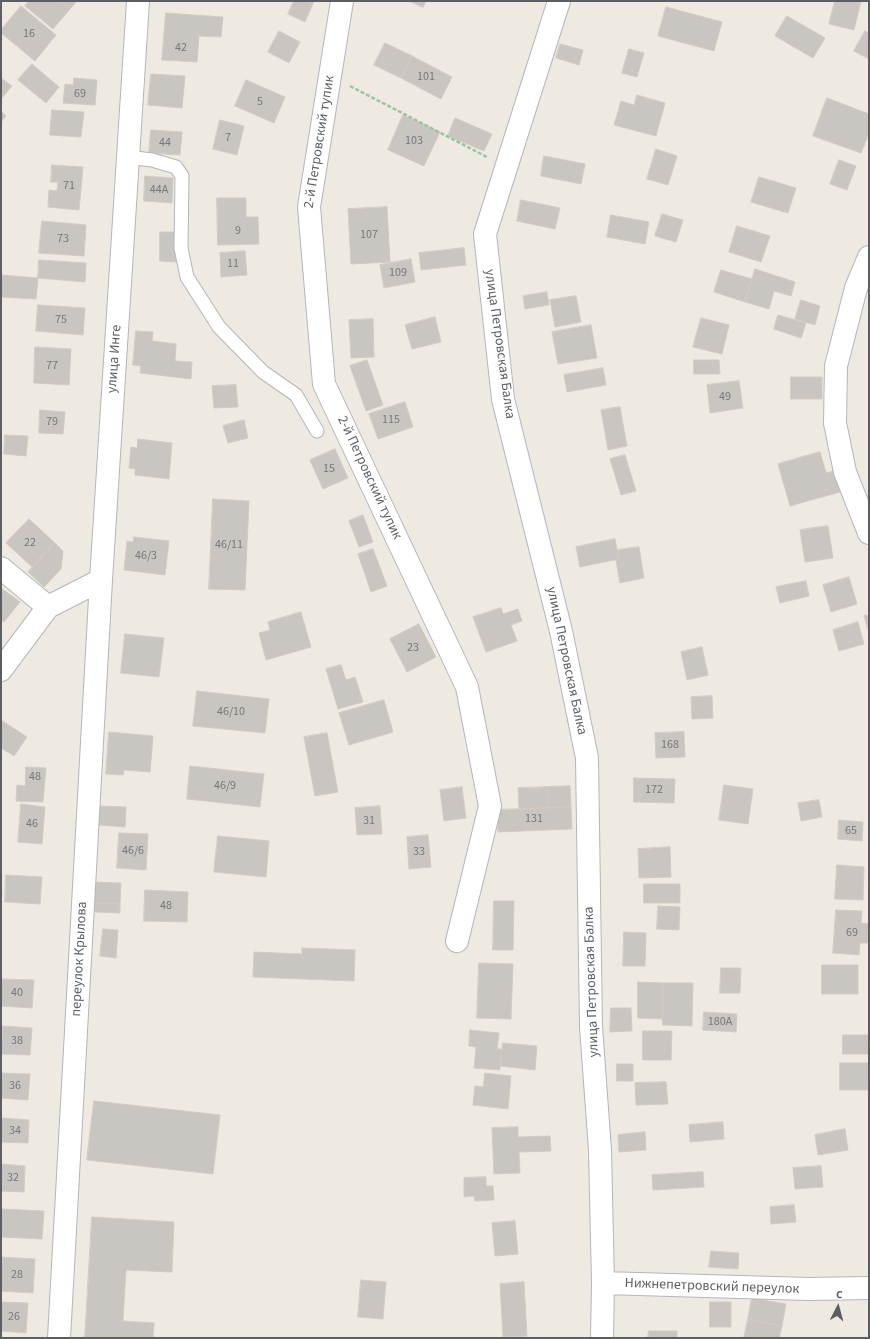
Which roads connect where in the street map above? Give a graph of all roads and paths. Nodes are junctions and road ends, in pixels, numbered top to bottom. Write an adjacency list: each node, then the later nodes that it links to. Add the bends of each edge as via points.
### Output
1 (138, 1): 5 (street, улица Инге)
2 (342, 1): 14 (street, 2-й Петровский тупик, via 309,207 324,384 468,687 490,806)
3 (559, 1): 6 (street, улица Петровская Балка)
4 (375, 99): 6 (path)
5 (127, 157): 8 (lane, via 152,160 176,167 182,176 181,248 187,277 218,327 263,372 296,395); 11 (street, улица Инге)
6 (506, 166): 15 (street, улица Петровская Балка, via 485,234 503,399 561,631 587,758 591,1027 600,1150)
7 (869, 257): 9 (street, via 856,288 836,366 835,423 846,472)
8 (318, 431)
9 (869, 533)
10 (1, 568): 12 (street)
11 (101, 580): 12 (street); 17 (street, переулок Крылова)
12 (48, 607): 13 (street)
13 (1, 670)
14 (457, 940)
15 (603, 1283): 16 (street, Нижнепетровский переулок, via 808,1290); 18 (street, улица Петровская Балка)
16 (869, 1288)
17 (59, 1338)
18 (602, 1338)

